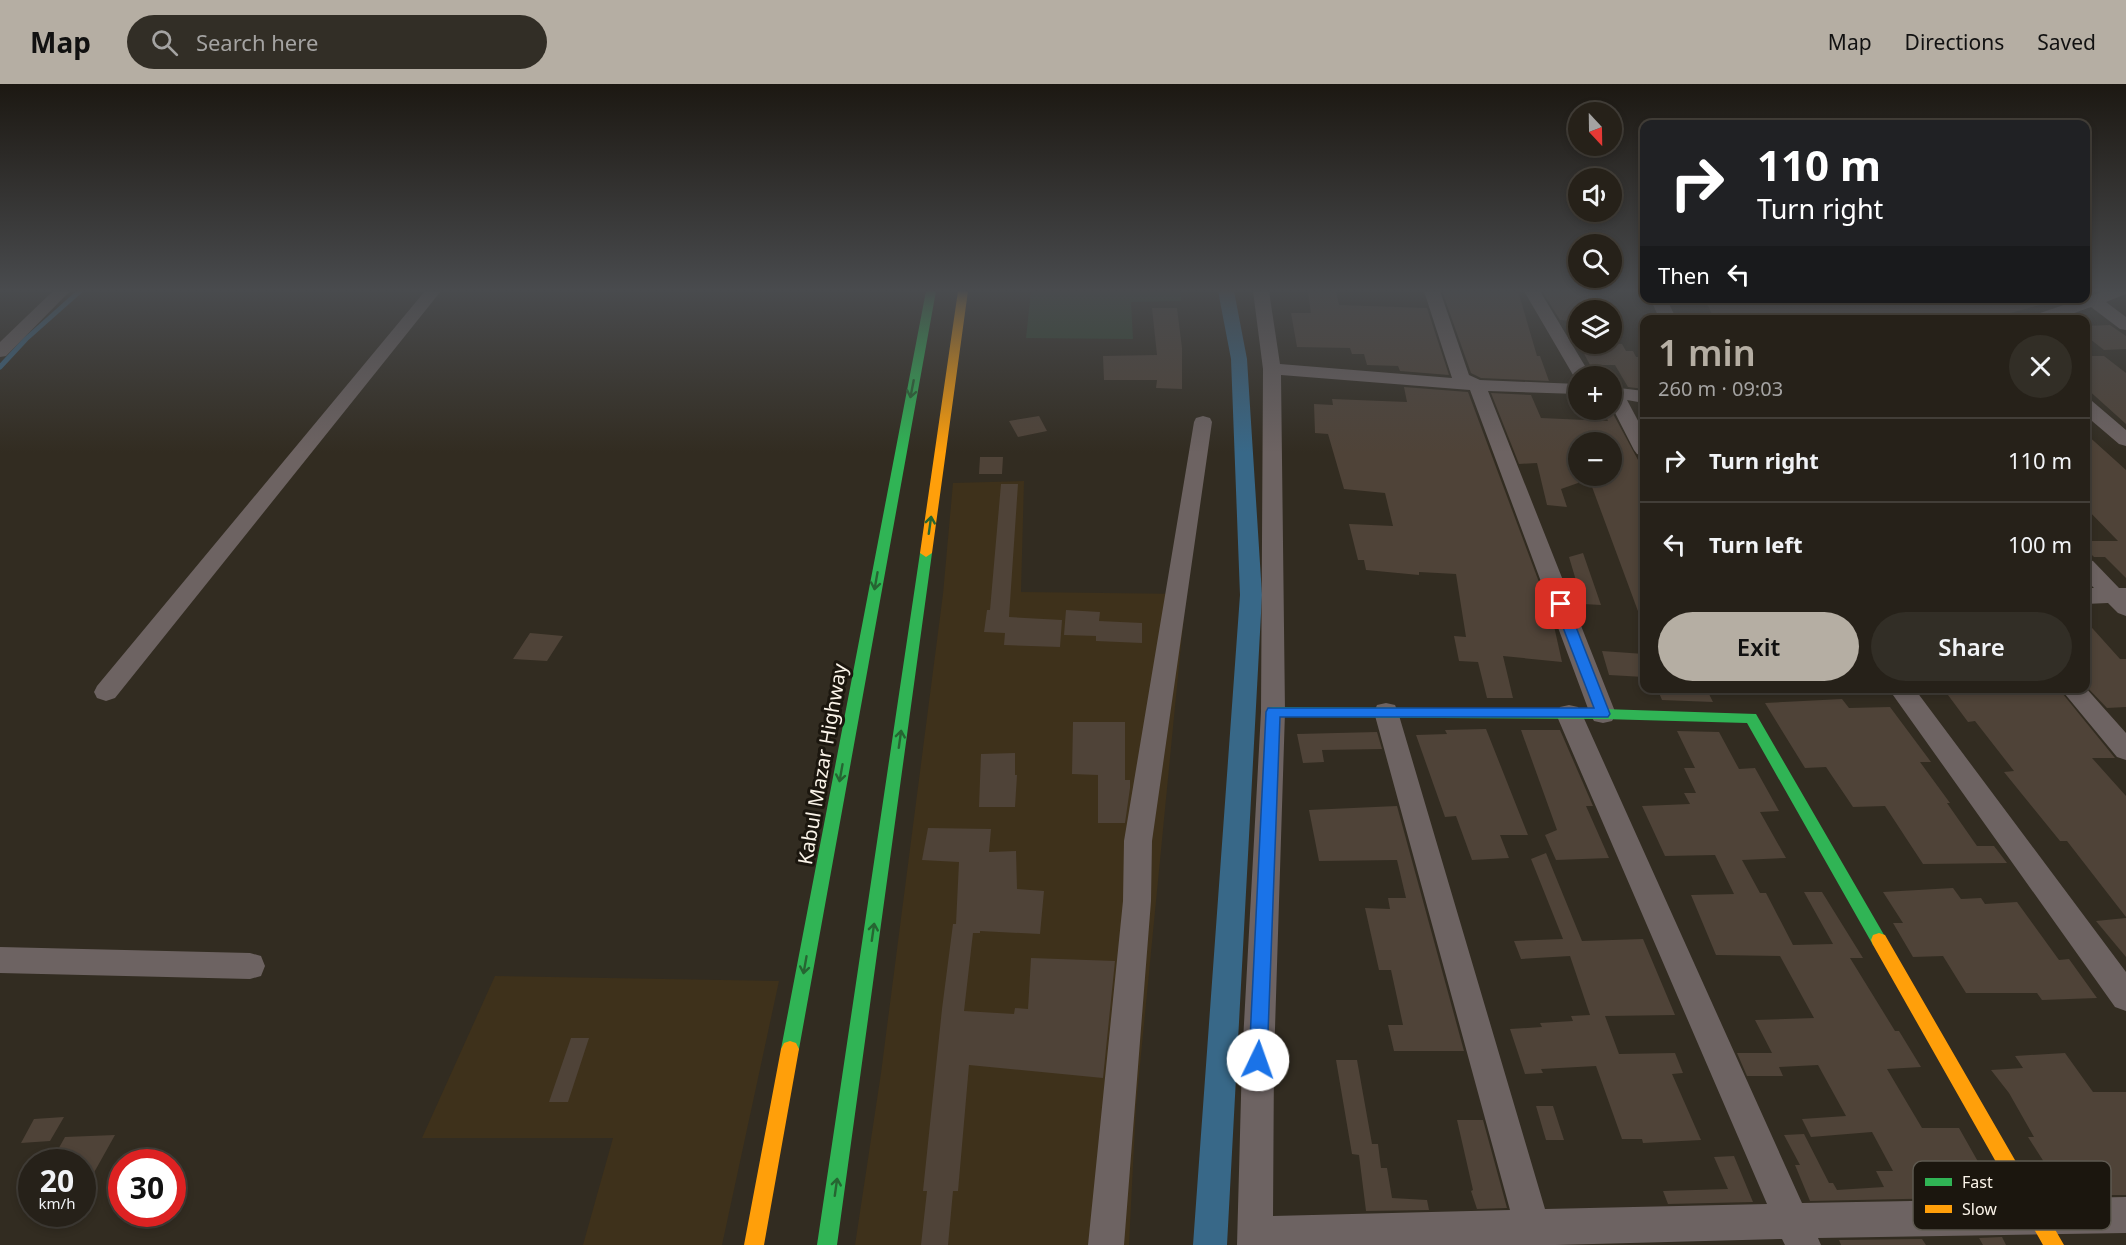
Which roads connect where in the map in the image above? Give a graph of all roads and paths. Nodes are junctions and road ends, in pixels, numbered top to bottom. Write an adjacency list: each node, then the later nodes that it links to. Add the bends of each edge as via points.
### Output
1 (390, 345): 21 (street)
2 (920, 345): 38 (main road, Kabul Mazar Highway, one-way to 38)
3 (955, 345): 39 (main road, one-way to 3)
4 (1269, 345): 8 (street)
5 (1450, 345): 9 (street, via 1461,378)
6 (1564, 345): 7 (street)
7 (1576, 366)
8 (1272, 369): 9 (street); 24 (street)
9 (1477, 385): 10 (street); 27 (street)
10 (1568, 389)
11 (1622, 394): 12 (street)
12 (1640, 396)
13 (2090, 409): 16 (street)
14 (1622, 410): 17 (street)
15 (1203, 422): 40 (street, via 1138,841 1137,901)
16 (2126, 440)
17 (1640, 443)
18 (2090, 571): 20 (street)
19 (2090, 597): 20 (street)
20 (2122, 600)
21 (106, 692)
22 (1904, 693): 31 (street)
23 (2076, 693): 28 (street)
24 (1273, 712): 25 (main road); 37 (street, via 1258,1060)
25 (1386, 712): 26 (main road); 36 (street)
26 (1569, 714): 27 (main road); 35 (street)
27 (1603, 714): 32 (main road, via 1751,718)
28 (2126, 750)
29 (0, 960): 30 (street)
30 (250, 966)
31 (2126, 997)
32 (2006, 1161)
33 (1913, 1225): 35 (street)
34 (2046, 1230): 41 (main road)
35 (1798, 1234): 36 (street)
36 (1536, 1236): 37 (street)
37 (1255, 1239)
38 (754, 1245)
39 (827, 1245)
40 (1106, 1245)
41 (2054, 1245)

